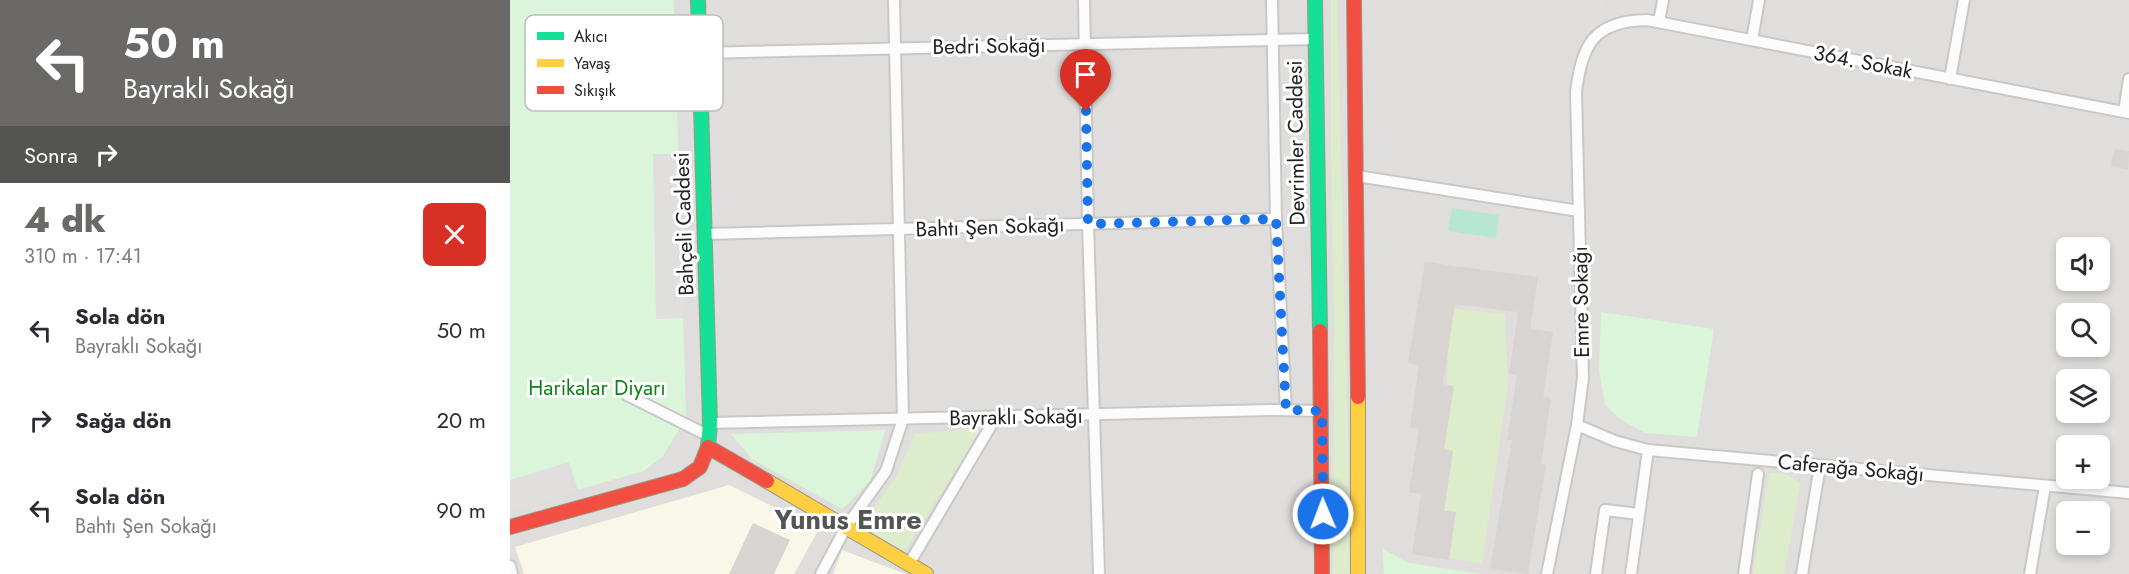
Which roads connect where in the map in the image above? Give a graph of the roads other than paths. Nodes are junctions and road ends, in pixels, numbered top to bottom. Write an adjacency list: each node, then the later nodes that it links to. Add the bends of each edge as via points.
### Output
1 (698, 0): 10 (main road, Bahçeli Caddesi)
2 (894, 0): 17 (street)
3 (1084, 0): 16 (street)
4 (1272, 0): 13 (street)
5 (1315, 0): 14 (main road, Devrimler Caddesi)
6 (1354, 0): 23 (main road)
7 (1662, 0): 11 (street)
8 (1759, 0): 15 (street)
9 (1964, 0): 19 (street)
10 (699, 15)
11 (1659, 22): 12 (street, 364. Sokak, via 1627,20); 15 (street, 364. Sokak)
12 (1599, 33): 24 (street, Emre Sokağı, via 1583,56 1578,73)
13 (1272, 39): 14 (street, Bedri Sokağı); 16 (street, Bedri Sokağı); 25 (street)
14 (1315, 39): 31 (main road, Devrimler Caddesi)
15 (1752, 40): 19 (street, 364. Sokak)
16 (1085, 44): 17 (street, Bedri Sokağı); 26 (street)
17 (895, 48): 18 (street, Bedri Sokağı); 27 (street)
18 (723, 52)
19 (1950, 79): 22 (street, 364. Sokak)
20 (2129, 79): 22 (street)
21 (702, 111): 28 (main road, Bahçeli Caddesi)
22 (2126, 113)
23 (1357, 176): 24 (street); 52 (main road)
24 (1579, 211): 35 (street, Emre Sokağı, via 1583,378)
25 (1276, 219): 26 (street, Bahtı Şen Sokağı); 30 (street)
26 (1088, 224): 27 (street, Bahtı Şen Sokağı); 32 (street)
27 (899, 230): 28 (street, Bahtı Şen Sokağı); 34 (street)
28 (705, 234): 36 (main road, Bahçeli Caddesi)
29 (627, 395): 36 (street)
30 (1286, 410): 31 (street, Bayraklı Sokağı); 32 (street, Bayraklı Sokağı)
31 (1322, 411): 51 (main road, Devrimler Caddesi)
32 (1093, 416): 33 (street, Bayraklı Sokağı); 50 (street)
33 (996, 417): 34 (street, Bayraklı Sokağı); 45 (street)
34 (903, 419): 36 (street, Bayraklı Sokağı); 44 (street, via 886,471)
35 (1577, 425): 37 (street, Caferağa Sokağı); 53 (street, Emre Sokağı)
36 (709, 435): 43 (main road, via 700,467 683,479); 44 (main road)
37 (1648, 450): 38 (street, Caferağa Sokağı); 42 (street)
38 (1820, 466): 40 (street, Caferağa Sokağı); 57 (street)
39 (1758, 474): 56 (street)
40 (2045, 486): 41 (street, Caferağa Sokağı); 58 (street)
41 (2129, 494)
42 (1639, 514): 54 (street, via 1605,510); 55 (street)
43 (510, 527)
44 (846, 528): 45 (main road); 48 (street)
45 (909, 564): 49 (main road)
46 (510, 566): 47 (street)
47 (512, 574)
48 (821, 574)
49 (926, 574)
50 (1099, 574)
51 (1322, 574)
52 (1358, 574)
53 (1547, 574)
54 (1596, 574)
55 (1631, 574)
56 (1744, 574)
57 (1802, 574)
58 (2030, 574)

